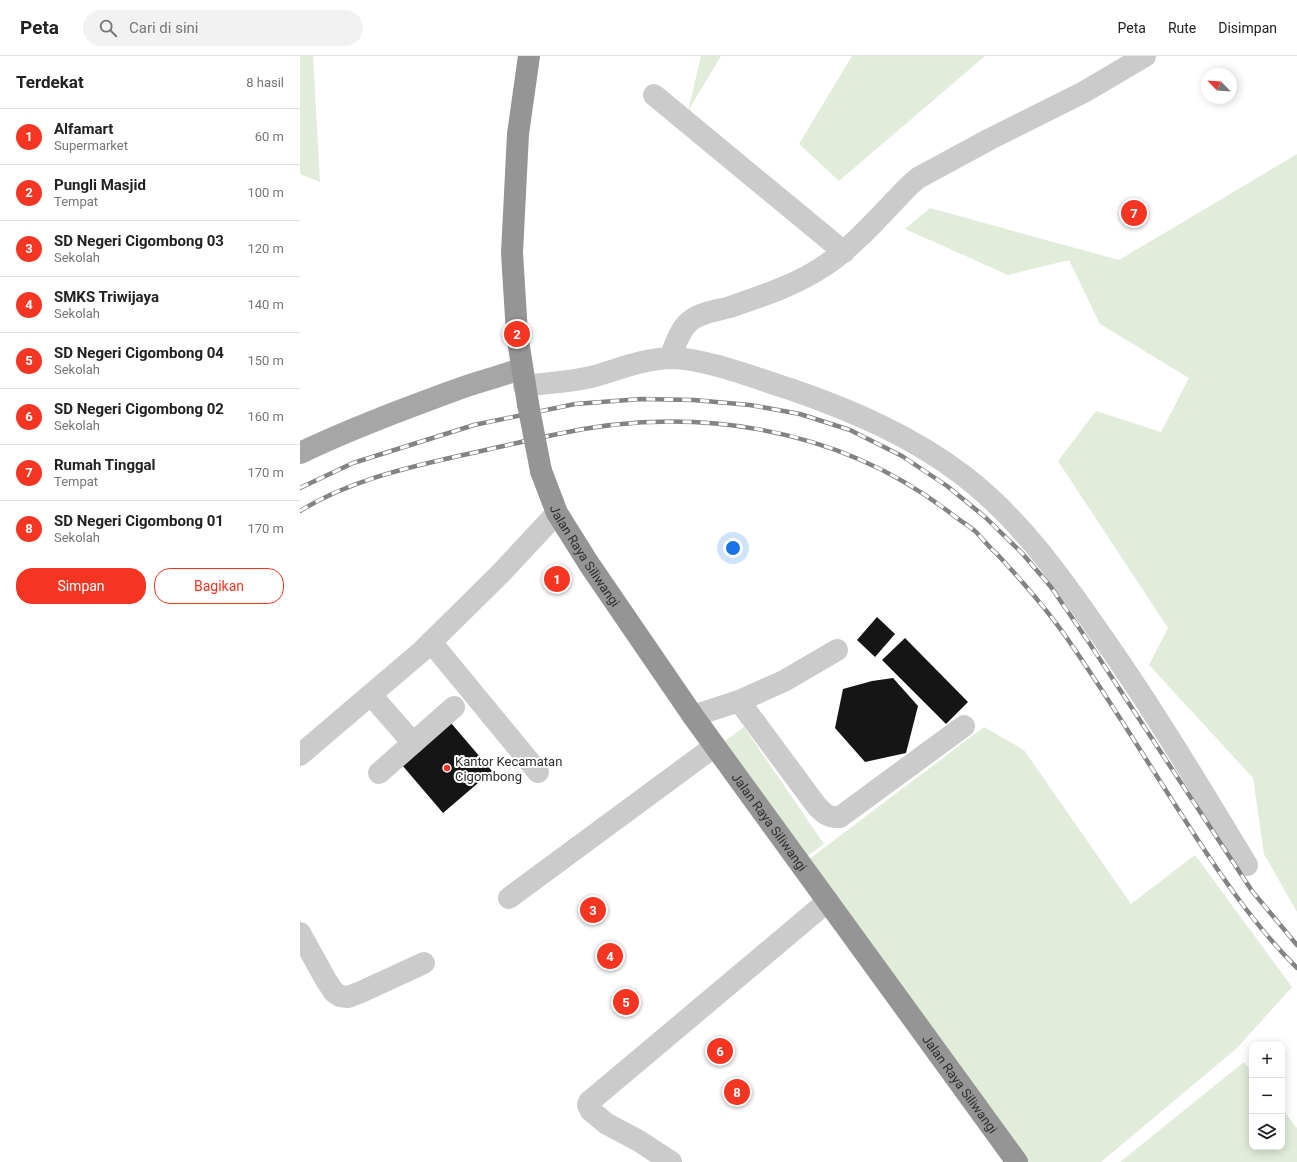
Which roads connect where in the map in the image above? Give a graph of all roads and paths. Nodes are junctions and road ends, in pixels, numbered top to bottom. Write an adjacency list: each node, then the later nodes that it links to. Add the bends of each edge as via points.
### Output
1 (529, 56): 6 (highway, Jalan Raya Siliwangi, via 518,134 512,253 516,334)
2 (1145, 56): 4 (street, via 1084,92 918,178)
3 (654, 95): 4 (street)
4 (844, 252): 5 (street, via 807,276 764,295 696,317 681,332)
5 (670, 358): 6 (street, via 634,363 590,377); 21 (street, via 701,362 728,370 836,405 866,418 936,456 988,496 1034,544 1079,601 1126,670)
6 (525, 386): 7 (main road, via 462,388); 8 (highway, Jalan Raya Siliwangi, bridge, via 541,471)
7 (300, 453)
8 (557, 513): 9 (street, via 520,554); 14 (highway, Jalan Raya Siliwangi)
9 (431, 642): 11 (street); 19 (street)
10 (836, 650): 12 (street, via 784,681)
11 (371, 695): 16 (street); 18 (street)
12 (739, 701): 14 (street); 15 (street, via 816,805 831,818 840,817)
13 (454, 707): 16 (street)
14 (693, 716): 17 (highway, Jalan Raya Siliwangi)
15 (964, 726)
16 (413, 743): 20 (street)
17 (715, 746): 22 (street); 23 (highway, Jalan Raya Siliwangi)
18 (300, 755)
19 (538, 772)
20 (379, 773)
21 (1247, 865)
22 (509, 898)
23 (828, 901): 26 (street, via 589,1102 590,1111 607,1124); 27 (highway, Jalan Raya Siliwangi)
24 (300, 933): 25 (street, via 326,980 340,996 348,997 361,992)
25 (424, 963)
26 (671, 1162)
27 (1017, 1162)

